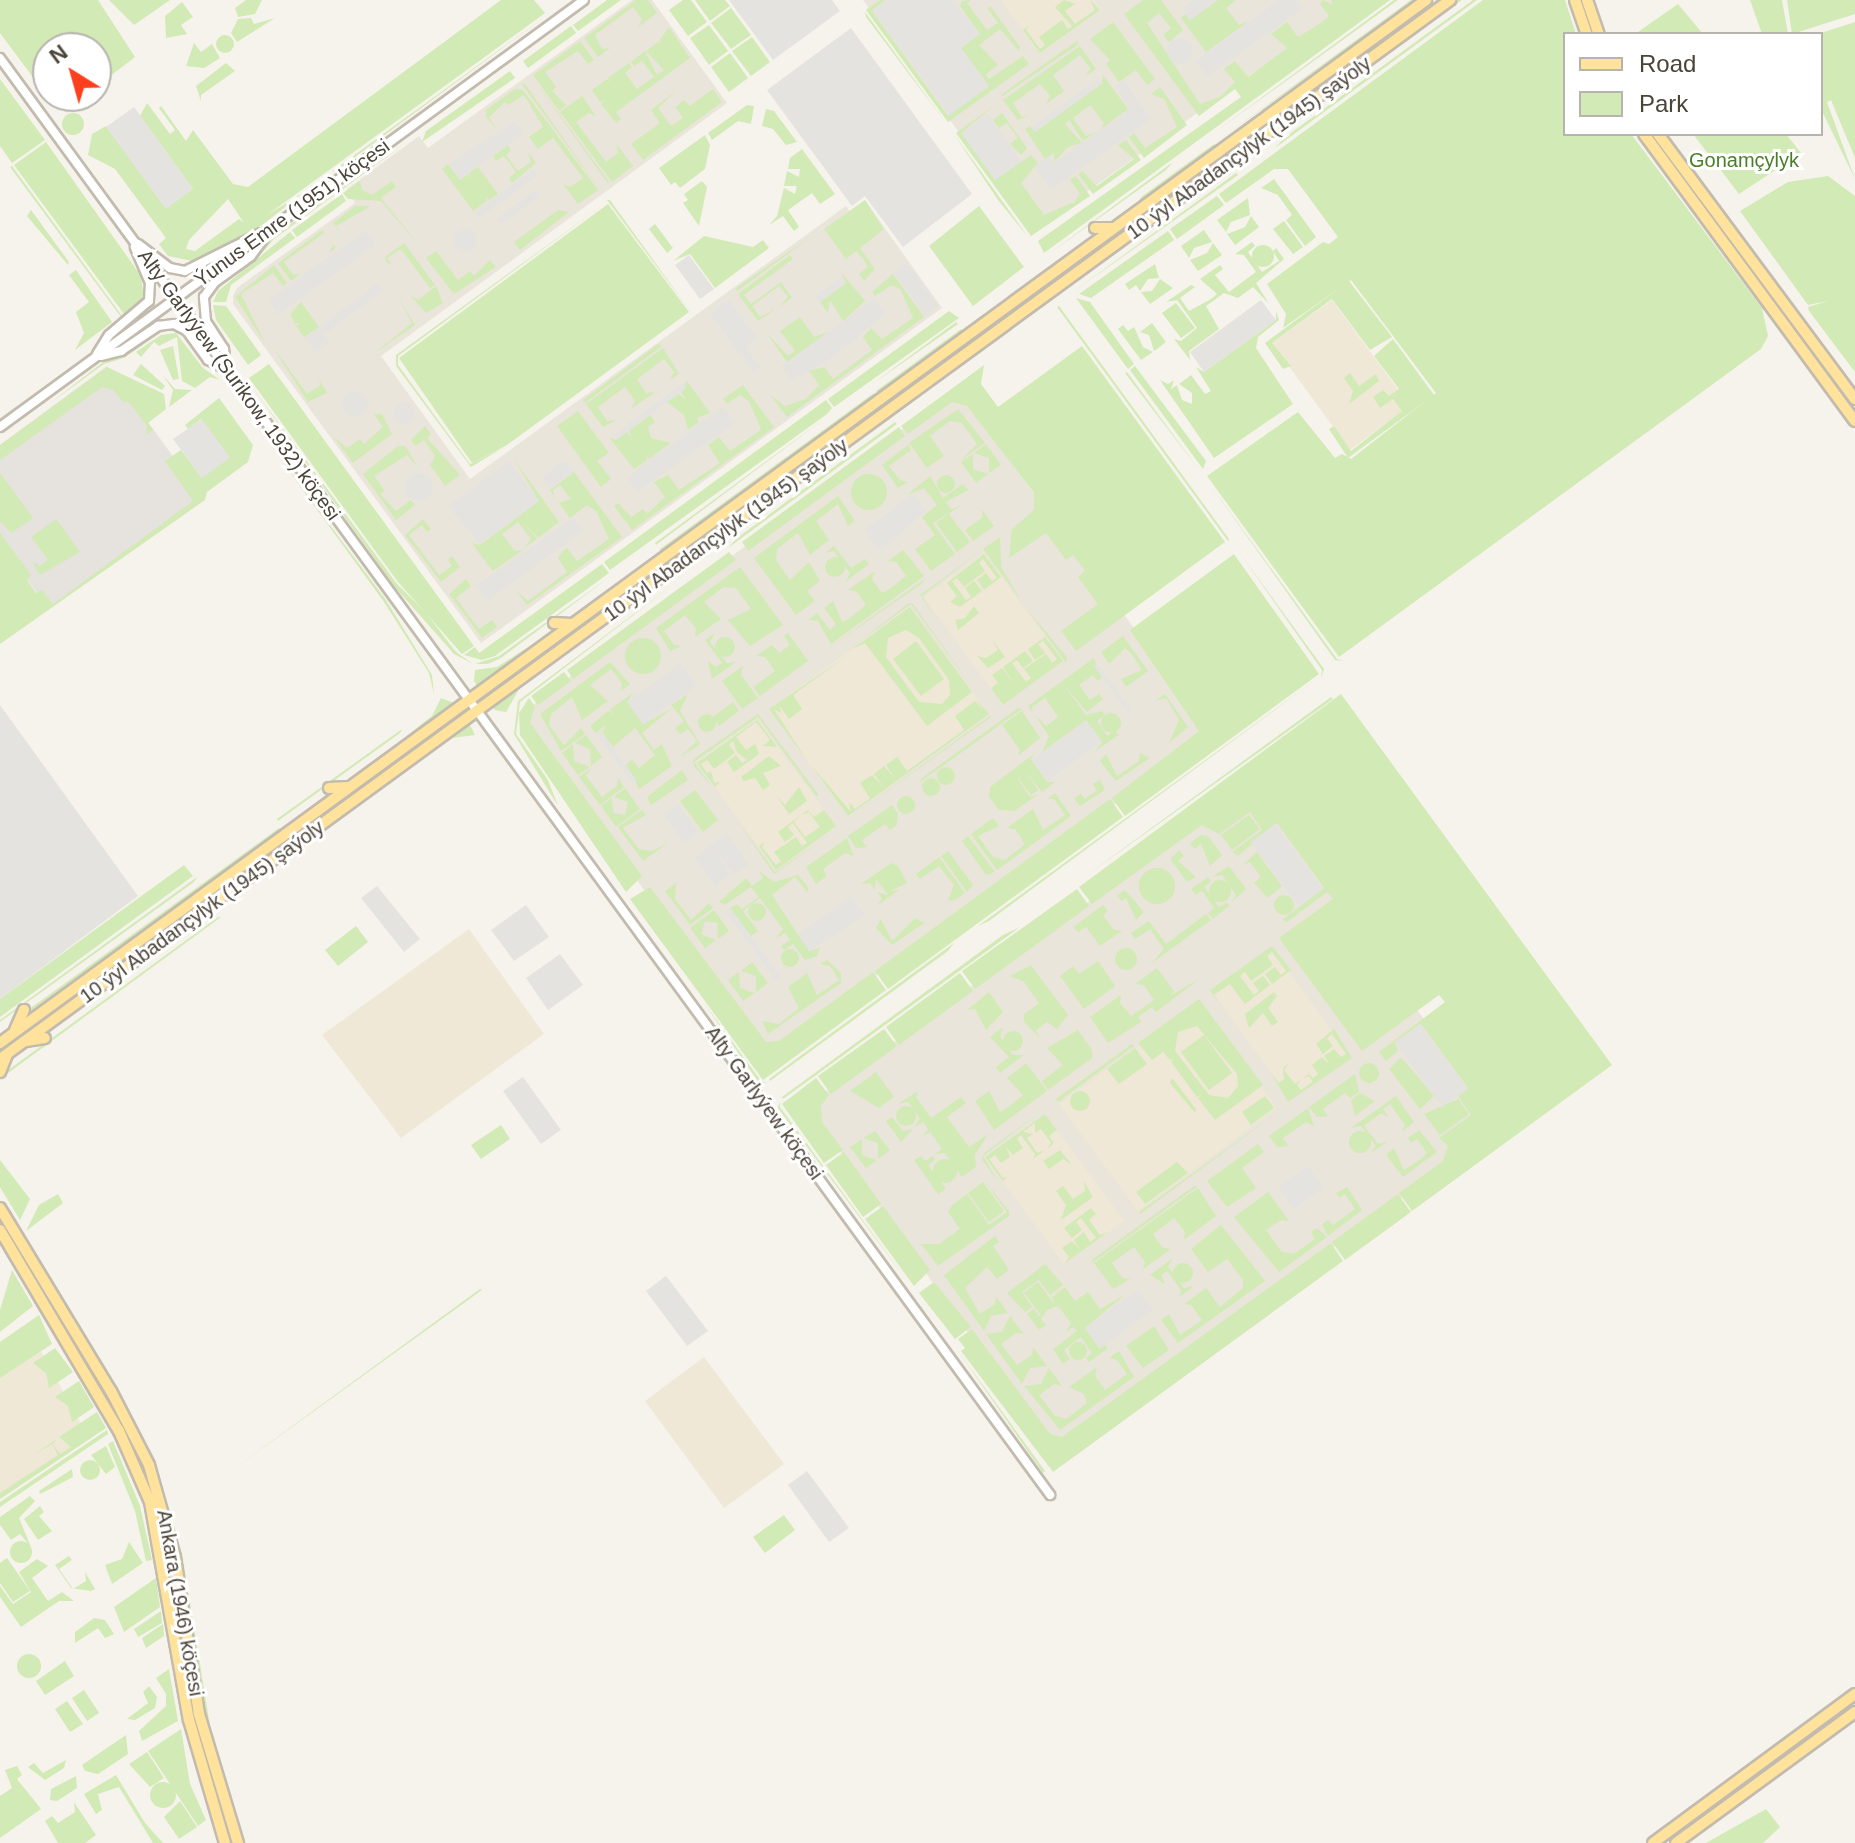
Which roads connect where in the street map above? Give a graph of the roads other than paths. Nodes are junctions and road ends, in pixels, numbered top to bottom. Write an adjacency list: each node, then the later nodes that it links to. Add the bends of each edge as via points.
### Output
1 (584, 0): 19 (street, Ýunus Emre (1951) köçesi)
2 (1426, 0): 9 (main road, 10 ýyl Abadançylyk (1945) şaýoly)
3 (1450, 0): 10 (main road, 10 ýyl Abadançylyk (1945) şaýoly)
4 (1575, 0): 6 (main road)
5 (1587, 0): 7 (main road)
6 (1586, 32)
7 (1598, 32)
8 (0, 58): 21 (street, Alty Garlyýew (Surikow, 1932) köçesi)
9 (1268, 116): 10 (main road); 14 (main road, 10 ýyl Abadançylyk (1945) şaýoly)
10 (1276, 127): 15 (main road, 10 ýyl Abadançylyk (1945) şaýoly)
11 (1645, 136): 27 (main road)
12 (1659, 136): 26 (main road)
13 (1134, 199): 14 (main road)
14 (1132, 215): 18 (main road, 10 ýyl Abadançylyk (1945) şaýoly)
15 (1142, 226): 16 (main road); 20 (main road, 10 ýyl Abadançylyk (1945) şaýoly)
16 (1156, 227)
17 (1095, 228): 18 (main road)
18 (1114, 228): 30 (main road, 10 ýyl Abadançylyk (1945) şaýoly)
19 (269, 230): 21 (street, via 239,239 203,266 185,271 170,268); 23 (street, Ýunus Emre (1951) köçesi); 25 (street, via 251,256 215,282 204,297 206,321 224,349)
20 (1121, 241): 22 (main road); 32 (main road, 10 ýyl Abadançylyk (1945) şaýoly)
21 (134, 242): 23 (street, Alty Garlyýew (Surikow, 1932) köçesi); 24 (street, via 138,264 150,283 149,301 109,335)
22 (1117, 256)
23 (175, 299): 24 (street, Ýunus Emre (1951) köçesi); 25 (street, Alty Garlyýew (Surikow, 1932) köçesi)
24 (96, 357): 25 (street, via 121,351 154,328 174,324 187,331 208,360); 28 (street, Ýunus Emre (1951) köçesi)
25 (227, 370): 37 (street, Alty Garlyýew (Surikow, 1932) köçesi)
26 (1855, 399)
27 (1855, 421)
28 (0, 427)
29 (592, 595): 30 (main road)
30 (587, 613): 33 (main road, 10 ýyl Abadançylyk (1945) şaýoly)
31 (554, 623): 33 (main road)
32 (598, 623): 34 (main road); 35 (main road, 10 ýyl Abadançylyk (1945) şaýoly)
33 (572, 624): 37 (main road, 10 ýyl Abadançylyk (1945) şaýoly)
34 (613, 624)
35 (580, 637): 36 (main road); 38 (main road, 10 ýyl Abadançylyk (1945) şaýoly)
36 (577, 650)
37 (469, 700): 38 (street, Alty Garlyýew (Surikow, 1932) köçesi); 40 (main road, 10 ýyl Abadançylyk (1945) şaýoly)
38 (477, 712): 41 (main road, 10 ýyl Abadançylyk (1945) şaýoly); 56 (street, Alty Garlyýew köçesi)
39 (373, 756): 40 (main road)
40 (364, 776): 43 (main road, 10 ýyl Abadançylyk (1945) şaýoly)
41 (377, 784): 42 (main road); 45 (main road, 10 ýyl Abadançylyk (1945) şaýoly)
42 (393, 786)
43 (350, 787): 44 (main road); 48 (main road, 10 ýyl Abadançylyk (1945) şaýoly)
44 (329, 788)
45 (354, 801): 46 (main road); 51 (main road, 10 ýyl Abadançylyk (1945) şaýoly)
46 (354, 815)
47 (24, 1010): 48 (main road)
48 (14, 1033): 50 (main road, 10 ýyl Abadançylyk (1945) şaýoly)
49 (45, 1038): 51 (main road)
50 (1, 1042)
51 (24, 1042): 52 (main road, 10 ýyl Abadançylyk (1945) şaýoly)
52 (4, 1056): 53 (main road)
53 (0, 1072)
54 (0, 1208): 60 (main road, Ankara (1946) köçesi, via 149,1465 175,1557 201,1723)
55 (0, 1230): 59 (main road, Ankara (1946) köçesi, via 119,1431 150,1502 189,1720)
56 (1050, 1495)
57 (1855, 1694): 61 (main road)
58 (1855, 1712): 62 (main road)
59 (225, 1843)
60 (238, 1843)
61 (1653, 1843)
62 (1676, 1843)

